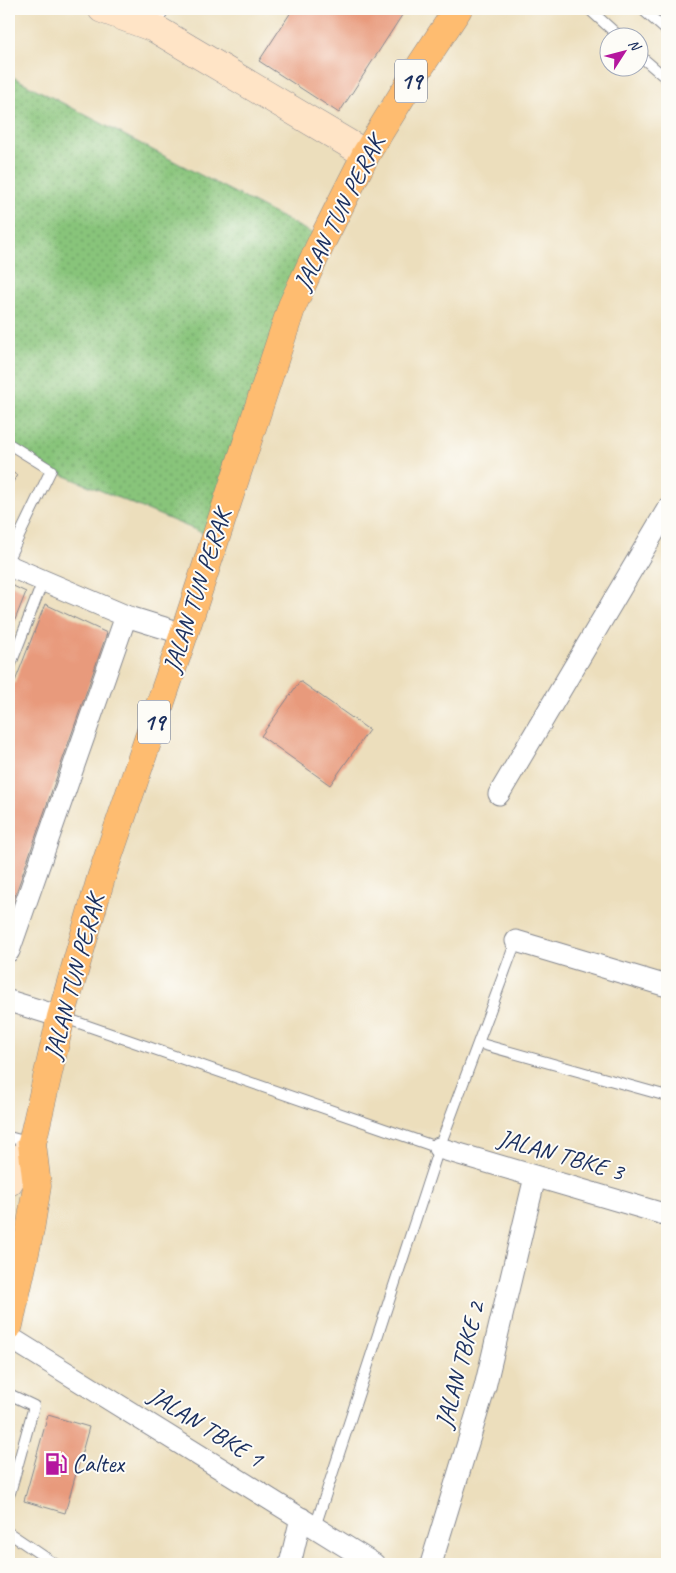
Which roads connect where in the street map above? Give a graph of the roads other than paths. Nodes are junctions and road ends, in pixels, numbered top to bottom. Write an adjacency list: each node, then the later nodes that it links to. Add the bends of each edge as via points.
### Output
1 (102, 9): 5 (street)
2 (458, 9): 10 (main road, JALAN TUN PERAK / 19)
3 (589, 9): 6 (lane)
4 (642, 9): 7 (lane)
5 (159, 19): 10 (street)
6 (610, 28)
7 (667, 31)
8 (648, 63): 9 (lane)
9 (667, 79)
10 (366, 154): 17 (main road, JALAN TUN PERAK / 19, via 292,306)
11 (9, 444): 13 (lane, via 51,470)
12 (667, 510): 19 (street)
13 (9, 557)
14 (9, 566): 15 (street)
15 (43, 581): 16 (street); 18 (lane)
16 (126, 616): 17 (street); 21 (street)
17 (184, 634): 24 (main road, JALAN TUN PERAK / 19, via 101,878)
18 (9, 669)
19 (499, 794)
20 (516, 941): 22 (street); 25 (lane)
21 (9, 951)
22 (667, 986)
23 (9, 1001): 24 (street)
24 (61, 1017): 27 (main road, JALAN TUN PERAK / 19); 28 (lane)
25 (478, 1043): 26 (lane); 28 (lane)
26 (667, 1096)
27 (20, 1140): 30 (street); 32 (main road, JALAN TUN PERAK / 19, via 37,1186)
28 (439, 1148): 29 (street, JALAN TBKE 3); 36 (lane)
29 (535, 1177): 31 (street, JALAN TBKE 3); 41 (street, JALAN TBKE 2, via 485,1387)
30 (9, 1182)
31 (667, 1215)
32 (9, 1325)
33 (9, 1337): 36 (street, JALAN TBKE 1)
34 (9, 1394): 35 (lane, via 34,1406)
35 (9, 1492)
36 (308, 1523): 39 (street); 40 (street, JALAN TBKE 1)
37 (9, 1533): 38 (lane)
38 (54, 1564)
39 (290, 1564)
40 (374, 1564)
41 (431, 1564)

